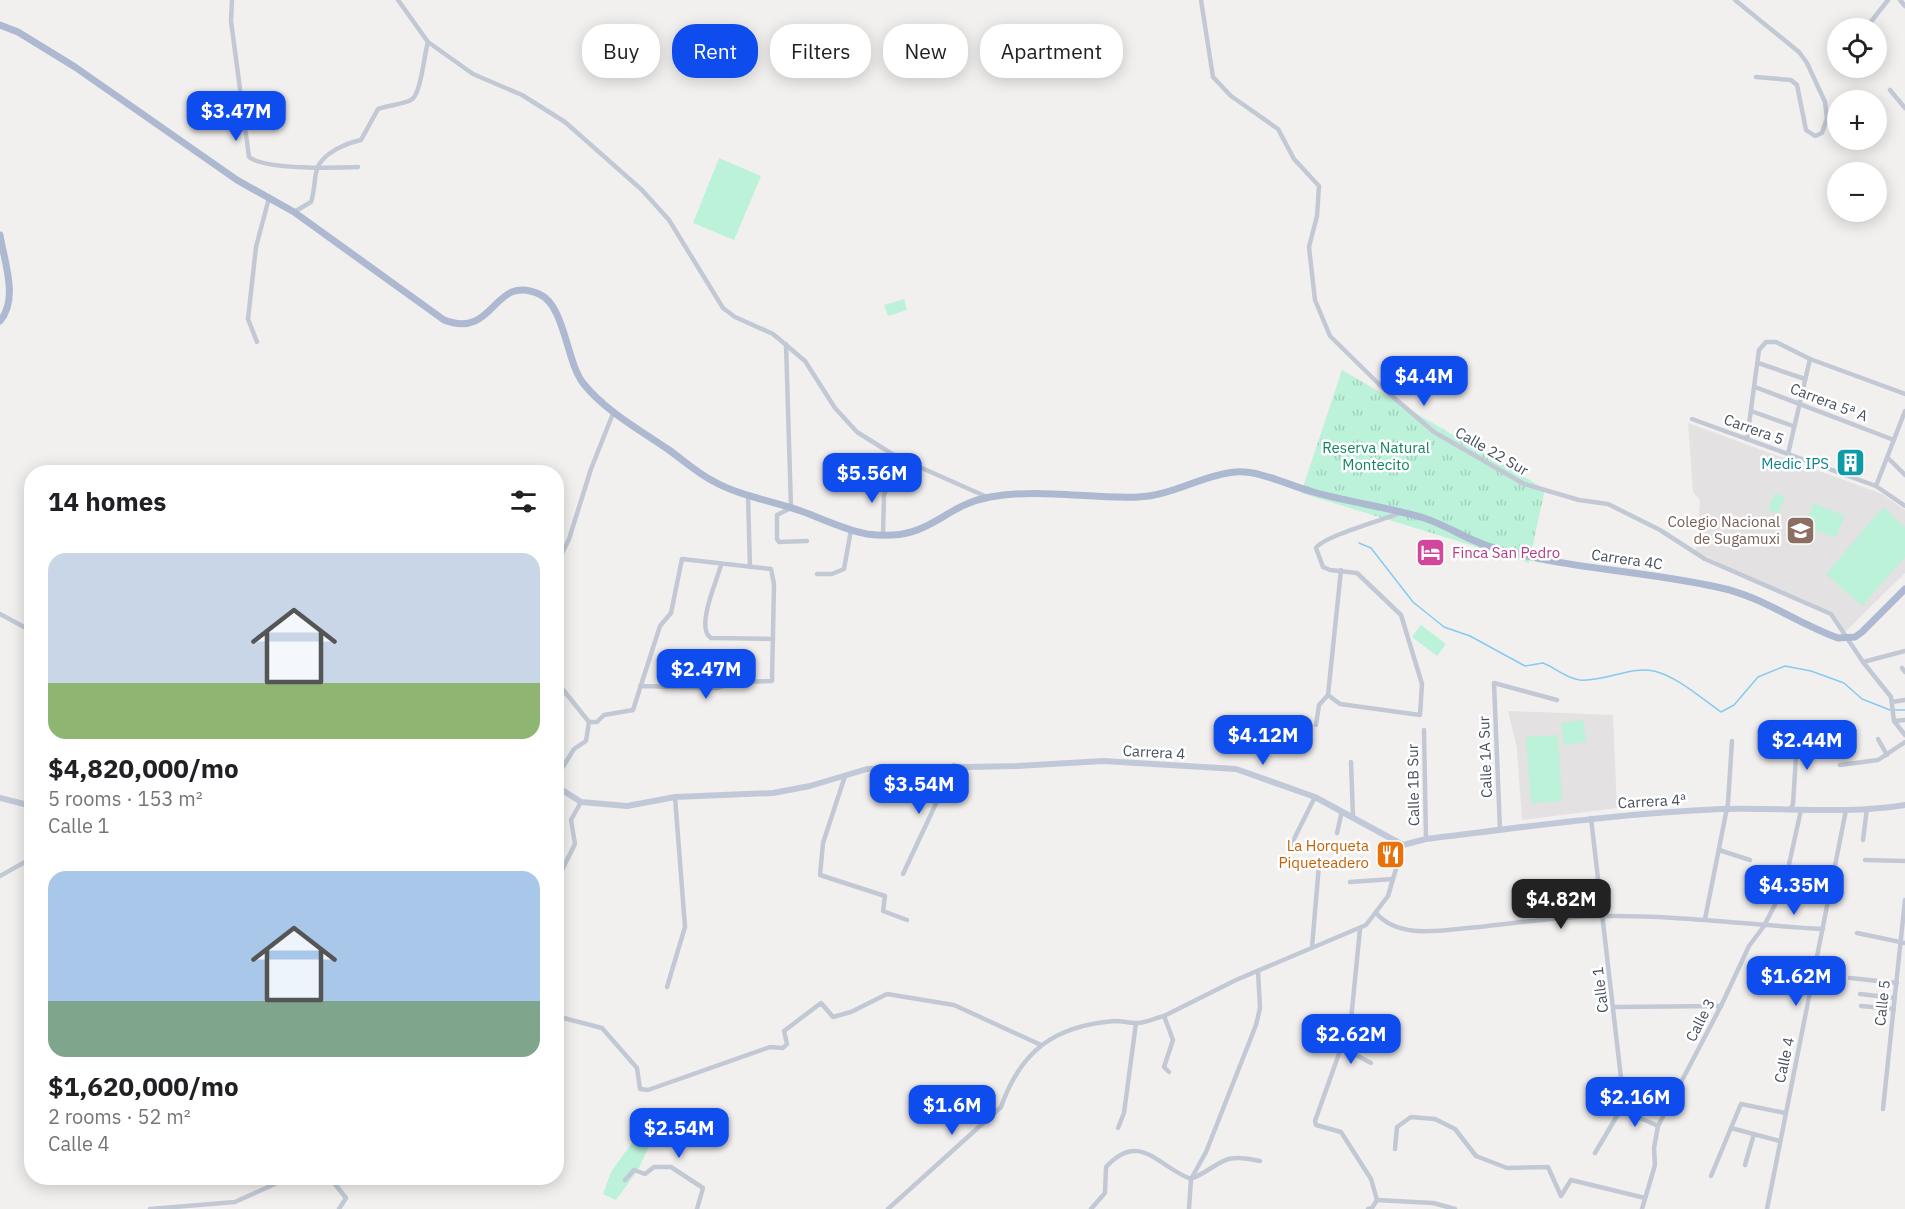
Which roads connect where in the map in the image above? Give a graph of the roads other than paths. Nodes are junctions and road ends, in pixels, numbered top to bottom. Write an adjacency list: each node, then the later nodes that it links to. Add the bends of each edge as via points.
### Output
1 (232, 0): 14 (street, via 231,21 249,158 262,163)
2 (398, 0): 10 (street)
3 (1202, 0): 57 (street, Calle 22 Sur, via 1213,77 1231,96 1278,129 1294,159 1319,186 1309,247 1315,300 1330,336 1434,432 1524,484 1608,504 1660,530 1699,556 1831,614)
4 (1735, 0): 11 (street, via 1799,52 1807,63 1825,102 1827,118 1822,133 1815,136 1806,130 1797,85 1791,80)
5 (1888, 0): 8 (street)
6 (1900, 0): 7 (street)
7 (1905, 6)
8 (1874, 18)
9 (0, 25): 16 (main road, Carrera 4C, via 75,67 179,141)
10 (428, 42): 14 (street, via 418,93 412,100 378,109 361,140 343,146); 21 (street, via 473,74 522,95 565,122 642,190 669,220 723,308)
11 (1756, 77)
12 (1890, 90): 13 (street)
13 (1905, 108)
14 (318, 168): 15 (street); 17 (street, via 311,202)
15 (358, 168)
16 (269, 198): 17 (main road, Carrera 4C); 20 (street, via 256,246 248,319)
17 (294, 212): 28 (main road, Carrera 4C, via 454,324 464,326 481,320 501,297 512,292 540,294 556,313 584,384)
18 (0, 235): 19 (main road, via 9,308)
19 (0, 321)
20 (257, 342)
21 (786, 344): 41 (street, via 805,362 835,408 857,432 897,457); 43 (street)
22 (1810, 359): 23 (street, via 1776,342 1766,342 1759,350); 24 (street); 26 (street)
23 (1758, 363): 24 (street); 25 (street)
24 (1805, 379): 27 (street)
25 (1755, 387): 27 (street, Carrera 5ª A); 29 (street)
26 (1905, 394)
27 (1798, 403): 32 (street); 34 (street, Carrera 5ª A)
28 (614, 411): 40 (main road, Carrera 4C, via 715,483); 48 (street)
29 (1751, 411): 32 (street); 33 (street)
30 (1905, 411): 34 (street)
31 (1692, 419): 33 (street, Carrera 5)
32 (1793, 426): 35 (street)
33 (1747, 440): 35 (street, Carrera 5)
34 (1894, 440): 36 (street)
35 (1788, 454): 39 (street, Carrera 5)
36 (1888, 458): 37 (street); 39 (street)
37 (1905, 475)
38 (891, 479): 46 (street, via 884,495)
39 (1876, 486): 42 (street, Carrera 5)
40 (748, 494): 43 (main road, Carrera 4C); 50 (street)
41 (988, 497): 44 (main road, Carrera 4C, via 1034,492 1142,498 1237,472); 46 (main road, Carrera 4C, via 917,532)
42 (1905, 506)
43 (790, 508): 45 (main road, Carrera 4C); 47 (street, via 777,515 777,539)
44 (1401, 513): 51 (street, via 1320,542 1316,548 1323,567); 57 (main road, Carrera 4C, via 1505,551 1745,594)
45 (851, 530): 46 (main road, Carrera 4C); 52 (street, via 844,569)
46 (883, 535)
47 (807, 542)
48 (564, 549)
49 (721, 565): 50 (street); 56 (street, via 710,599 706,636); 61 (street, via 682,559 671,613 660,626)
50 (750, 567): 56 (street, via 771,569)
51 (1341, 570): 64 (street); 64 (street, via 1357,573 1401,615 1422,684 1420,715 1340,704)
52 (817, 574)
53 (1905, 589): 57 (main road, via 1862,632)
54 (0, 614): 55 (street)
55 (24, 627)
56 (773, 639): 62 (street, via 772,681 738,682 717,688)
57 (1846, 639): 60 (street)
58 (1905, 651): 60 (street)
59 (674, 658): 62 (street)
60 (1863, 662): 67 (street)
61 (639, 686): 62 (street); 70 (street, via 633,710)
62 (666, 687)
63 (564, 691): 70 (street)
64 (1329, 695): 71 (street, via 1318,705)
65 (1557, 700): 99 (street, Calle 1A Sur, via 1494,683)
66 (1905, 700): 67 (street)
67 (1893, 705): 69 (street)
68 (1905, 720): 69 (street)
69 (1894, 721): 74 (street)
70 (589, 722): 80 (street, via 586,741 574,749)
71 (1316, 725)
72 (1798, 725): 93 (street)
73 (1424, 730): 101 (street, Calle 1B Sur)
74 (1905, 735)
75 (1878, 739): 78 (street)
76 (1732, 741): 92 (street)
77 (1905, 742): 78 (street)
78 (1887, 755): 82 (street, via 1878,760)
79 (1351, 762): 97 (street)
80 (564, 765)
81 (954, 765): 83 (street, Carrera 4, via 867,769); 86 (street, Carrera 4, via 1103,761 1236,769); 112 (street)
82 (1840, 765)
83 (845, 776): 85 (street, Carrera 4, via 773,793); 119 (street, via 823,843 820,875 885,896 883,911)
84 (564, 791): 88 (street)
85 (675, 797): 88 (street, Carrera 4, via 627,806); 130 (street, via 685,927)
86 (1315, 797): 96 (street, Carrera 4); 104 (street)
87 (0, 798): 89 (street)
88 (581, 802): 111 (street, via 571,820 575,844)
89 (24, 804)
90 (1905, 805): 91 (street, Carrera 4ª)
91 (1867, 808): 95 (street, Carrera 4ª); 102 (street)
92 (1725, 809): 93 (street, Carrera 4ª); 98 (street, Carrera 4ª); 105 (street)
93 (1790, 810): 94 (street, Carrera 4ª)
94 (1801, 810): 95 (street, Carrera 4ª); 121 (street, Calle 3, via 1784,887)
95 (1846, 810): 123 (street, Calle 4)
96 (1342, 811): 97 (street, Carrera 4); 100 (street)
97 (1353, 816): 103 (street, Carrera 4)
98 (1592, 818): 99 (street, Carrera 4ª); 118 (street, Calle 1)
99 (1500, 830): 101 (street, Carrera 4ª)
100 (1337, 833)
101 (1426, 839): 103 (street, Carrera 4ª)
102 (1863, 840)
103 (1403, 845): 114 (street)
104 (1290, 847)
105 (1719, 849): 106 (street); 120 (street)
106 (1750, 860)
107 (1865, 860): 108 (street)
108 (1905, 861)
109 (24, 862): 113 (street)
110 (1319, 865): 126 (street)
111 (564, 866)
112 (903, 874)
113 (0, 876)
114 (1393, 879): 115 (street); 117 (street, via 1388,896)
115 (1350, 882)
116 (1905, 900): 125 (street, Calle 5)
117 (1376, 913): 118 (street, via 1397,928 1415,930 1453,930); 122 (street)
118 (1603, 915): 120 (street); 135 (street, Calle 1)
119 (907, 920)
120 (1705, 920): 121 (street)
121 (1764, 926): 123 (street); 133 (street, Calle 3, via 1749,946)
122 (1360, 929): 126 (street); 141 (street, via 1351,1020)
123 (1823, 929): 146 (street, Calle 4)
124 (1857, 933): 125 (street)
125 (1903, 943): 129 (street, Calle 5)
126 (1312, 947): 127 (street)
127 (1258, 971): 137 (street); 157 (street, via 1260,1008 1256,1025 1206,1152)
128 (1850, 978): 129 (street)
129 (1896, 983): 132 (street, Calle 5)
130 (667, 987)
131 (1860, 994): 132 (street)
132 (1895, 998): 136 (street, Calle 5)
133 (1721, 1006): 135 (street); 147 (street, Calle 3)
134 (1861, 1006): 136 (street)
135 (1615, 1007): 145 (street, Calle 1)
136 (1894, 1009): 144 (street, Calle 5)
137 (1164, 1016): 139 (street); 143 (street, via 1173,1041 1164,1067)
138 (564, 1018): 140 (street, via 602,1028 637,1068 640,1089 648,1090 770,1047 783,1048 787,1044 784,1031 821,1003 833,1017 887,994 954,1005)
139 (1136, 1023): 140 (street, via 1116,1021 1061,1031); 148 (street, via 1124,1113)
140 (1041, 1046): 166 (street, via 1008,1087 1001,1107)
141 (1341, 1047): 142 (street); 162 (street, via 1315,1121 1316,1125 1341,1132 1371,1179)
142 (1371, 1063)
143 (1169, 1072)
144 (1883, 1109)
145 (1622, 1110): 147 (street); 153 (street)
146 (1785, 1113): 149 (street, via 1741,1104); 151 (street, Calle 4)
147 (1658, 1126): 161 (street, Calle 3, via 1655,1165)
148 (1118, 1128)
149 (1731, 1128): 150 (street); 156 (street)
150 (1754, 1134): 151 (street); 155 (street)
151 (1780, 1141): 172 (street, Calle 4)
152 (1395, 1149): 161 (street, via 1397,1127 1411,1117 1435,1119 1455,1129 1476,1156 1507,1168 1546,1166 1561,1196 1571,1180)
153 (1595, 1153)
154 (1260, 1161): 157 (street, via 1239,1156 1226,1158)
155 (1745, 1165)
156 (1711, 1176)
157 (1191, 1179): 167 (street, via 1139,1150 1117,1155 1106,1167 1105,1193); 168 (street)
158 (625, 1180): 165 (street, via 634,1170 645,1174 654,1167 671,1167 703,1188)
159 (273, 1185): 163 (street, via 235,1202)
160 (336, 1185): 164 (street, via 346,1198)
161 (1645, 1198): 171 (street, Calle 3)
162 (1377, 1200): 169 (street); 170 (street, via 1433,1203)
163 (150, 1209)
164 (339, 1209)
165 (697, 1209)
166 (888, 1209)
167 (1091, 1209)
168 (1189, 1209)
169 (1368, 1209)
170 (1455, 1209)
171 (1642, 1209)
172 (1767, 1209)

